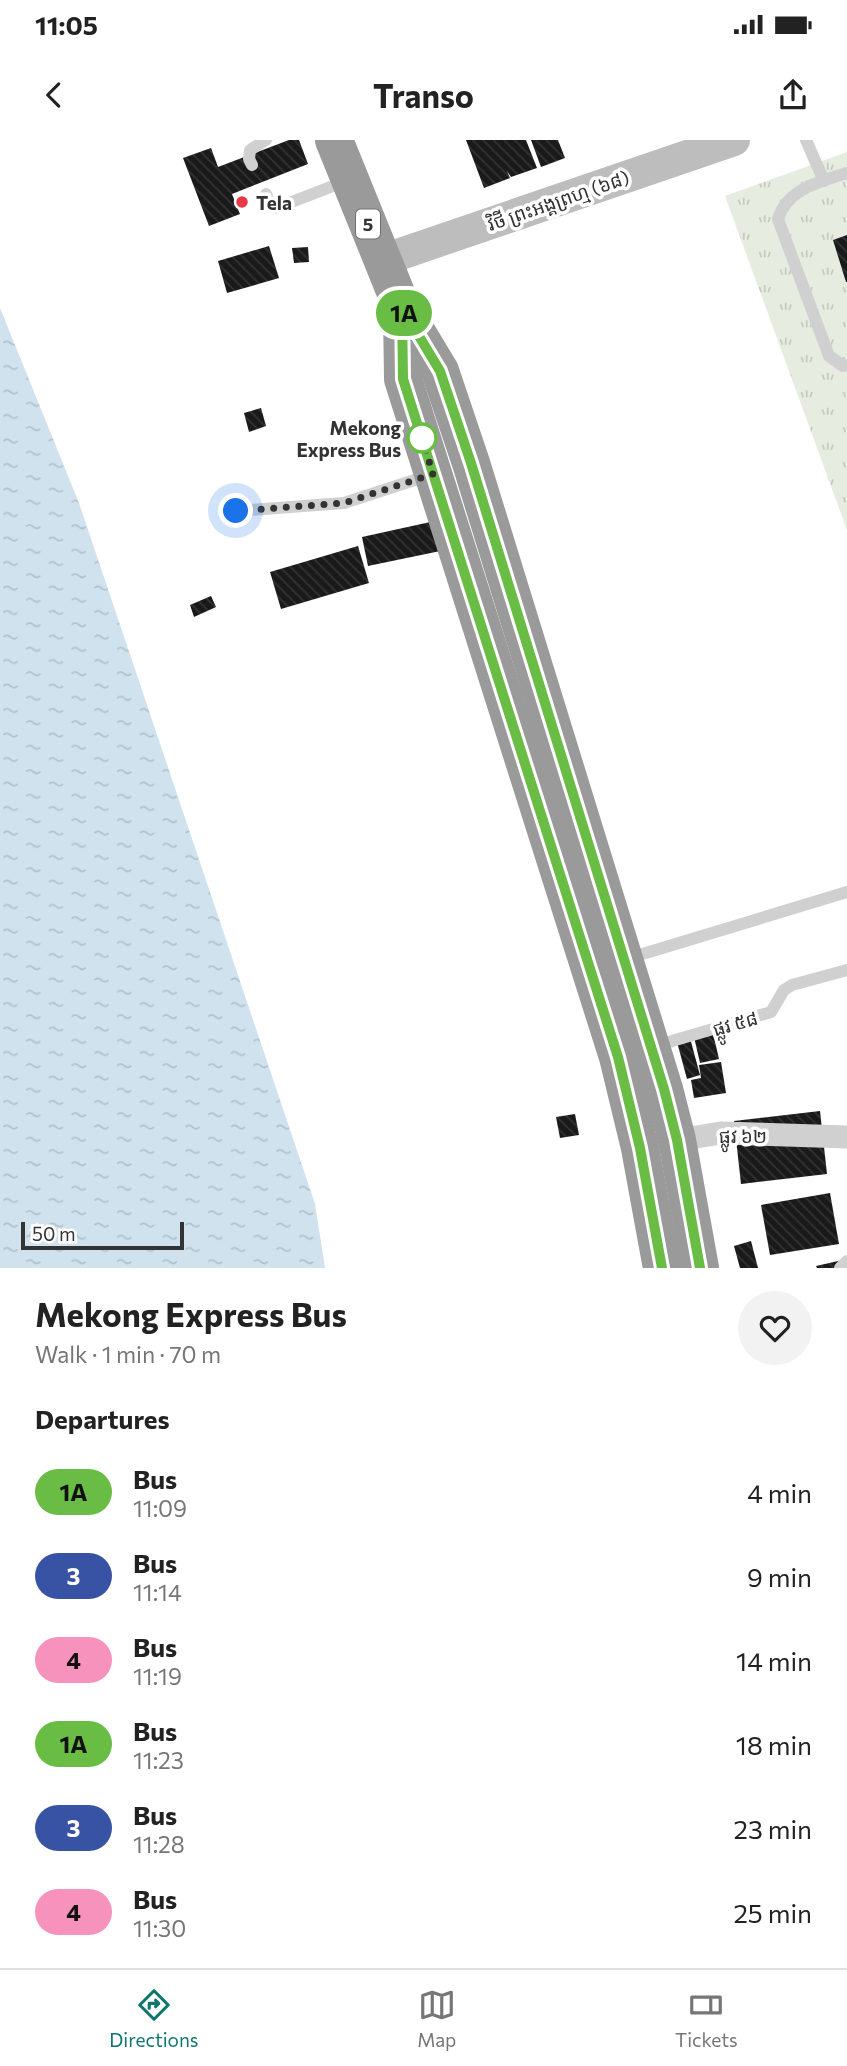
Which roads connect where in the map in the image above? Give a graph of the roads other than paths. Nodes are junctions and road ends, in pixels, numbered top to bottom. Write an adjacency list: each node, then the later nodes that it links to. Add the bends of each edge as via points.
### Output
1 (266, 140): 5 (lane, via 250,150)
2 (334, 140): 7 (highway, 5)
3 (734, 140): 10 (street, វិថី ព្រះអង្គព្រហ្ម (៦៨), via 683,153)
4 (806, 140): 8 (lane)
5 (251, 165)
6 (847, 173): 8 (lane)
7 (350, 179): 9 (lane, via 276,208); 10 (highway, 5)
8 (824, 181): 11 (lane, via 793,194 782,205 778,219 829,356)
9 (266, 194)
10 (383, 260): 12 (highway, 5, via 402,308 403,379)
11 (847, 365)
12 (452, 468): 13 (lane, via 344,503); 15 (highway, 5)
13 (236, 511)
14 (847, 892): 15 (lane)
15 (607, 965): 17 (highway, 5); 19 (highway, 5, via 629,1098)
16 (847, 970): 17 (lane, ផ្លូវ ៥៨, via 792,985 771,1012)
17 (652, 1047): 19 (highway, 5)
18 (847, 1137): 19 (street, ផ្លូវ ៦២, via 721,1133)
19 (658, 1144): 21 (highway, 5); 22 (highway, 5)
20 (847, 1261): 23 (lane)
21 (662, 1268)
22 (700, 1268)
23 (840, 1268)

